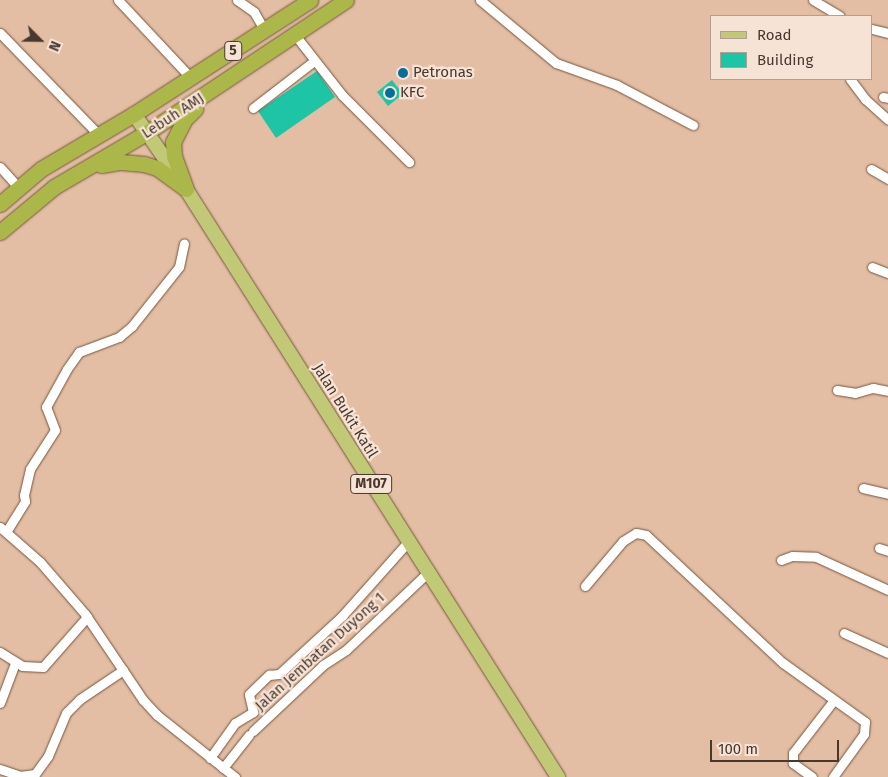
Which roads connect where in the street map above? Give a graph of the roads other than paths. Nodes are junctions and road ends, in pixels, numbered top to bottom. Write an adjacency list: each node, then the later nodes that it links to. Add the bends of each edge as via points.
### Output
1 (118, 0): 15 (street)
2 (237, 0): 9 (street, via 254,12)
3 (310, 0): 9 (highway, Lebuh AMJ / 5)
4 (346, 0): 12 (highway, Lebuh AMJ / 5)
5 (480, 0): 20 (street, via 556,63 623,87)
6 (813, 0): 7 (street)
7 (838, 15)
8 (873, 29): 11 (street)
9 (265, 31): 15 (highway, Lebuh AMJ / 5)
10 (0, 33): 22 (street)
11 (888, 33)
12 (294, 35): 13 (street); 14 (highway, Lebuh AMJ / 5)
13 (314, 61): 17 (street); 23 (street, via 342,95)
14 (235, 76): 21 (highway, Lebuh AMJ / 5); 29 (highway, via 190,113 177,131 174,156)
15 (191, 78): 18 (highway, Lebuh AMJ / 5)
16 (851, 80): 19 (street, via 865,99)
17 (253, 108)
18 (134, 114): 21 (main road, Jalan Bukit Katil / M107); 22 (highway, Lebuh AMJ / 5)
19 (888, 120)
20 (693, 125)
21 (146, 133): 25 (highway, Lebuh AMJ / 5); 29 (main road, Jalan Bukit Katil / M107)
22 (98, 135): 28 (highway, Lebuh AMJ / 5, via 41,169)
23 (408, 162)
24 (0, 167): 28 (street)
25 (90, 167): 29 (highway, via 120,162 144,164 164,172); 31 (highway, Lebuh AMJ / 5, via 54,187)
26 (870, 169): 27 (street)
27 (888, 179)
28 (19, 188): 30 (highway, Lebuh AMJ / 5)
29 (186, 188): 40 (main road, Jalan Bukit Katil / M107)
30 (0, 204)
31 (0, 232)
32 (184, 244): 39 (street, via 179,267 132,326 119,337 80,352 67,369 46,407 55,430 30,469 24,495 26,501)
33 (872, 266): 34 (street)
34 (888, 273)
35 (837, 390): 36 (street, via 855,393 872,388)
36 (888, 391)
37 (863, 488): 38 (street)
38 (888, 494)
39 (3, 529): 45 (street, via 40,562)
40 (408, 542): 42 (main road, Jalan Bukit Katil / M107); 53 (street, via 342,616 279,674 269,675 249,694 253,712 231,728)
41 (781, 560): 44 (street, via 792,556 816,557)
42 (427, 573): 54 (street, Jalan Jembatan Duyong 1, via 251,733); 57 (main road, Jalan Bukit Katil / M107)
43 (585, 586): 51 (street, via 623,541 636,534 646,536 783,663)
44 (888, 590)
45 (87, 617): 49 (street, via 44,667 32,668); 50 (street)
46 (844, 633): 48 (street)
47 (0, 652): 49 (street)
48 (888, 653)
49 (15, 663): 52 (street)
50 (123, 670): 53 (street, via 157,715); 55 (street, via 80,699 66,713 48,756 35,774 20,776)
51 (834, 700): 58 (street, via 792,753 793,763); 59 (street, via 862,718 866,727 860,742)
52 (0, 703)
53 (210, 758): 54 (street)
54 (223, 768): 56 (street)
55 (0, 769)
56 (235, 777)
57 (558, 777)
58 (812, 777)
59 (833, 777)

